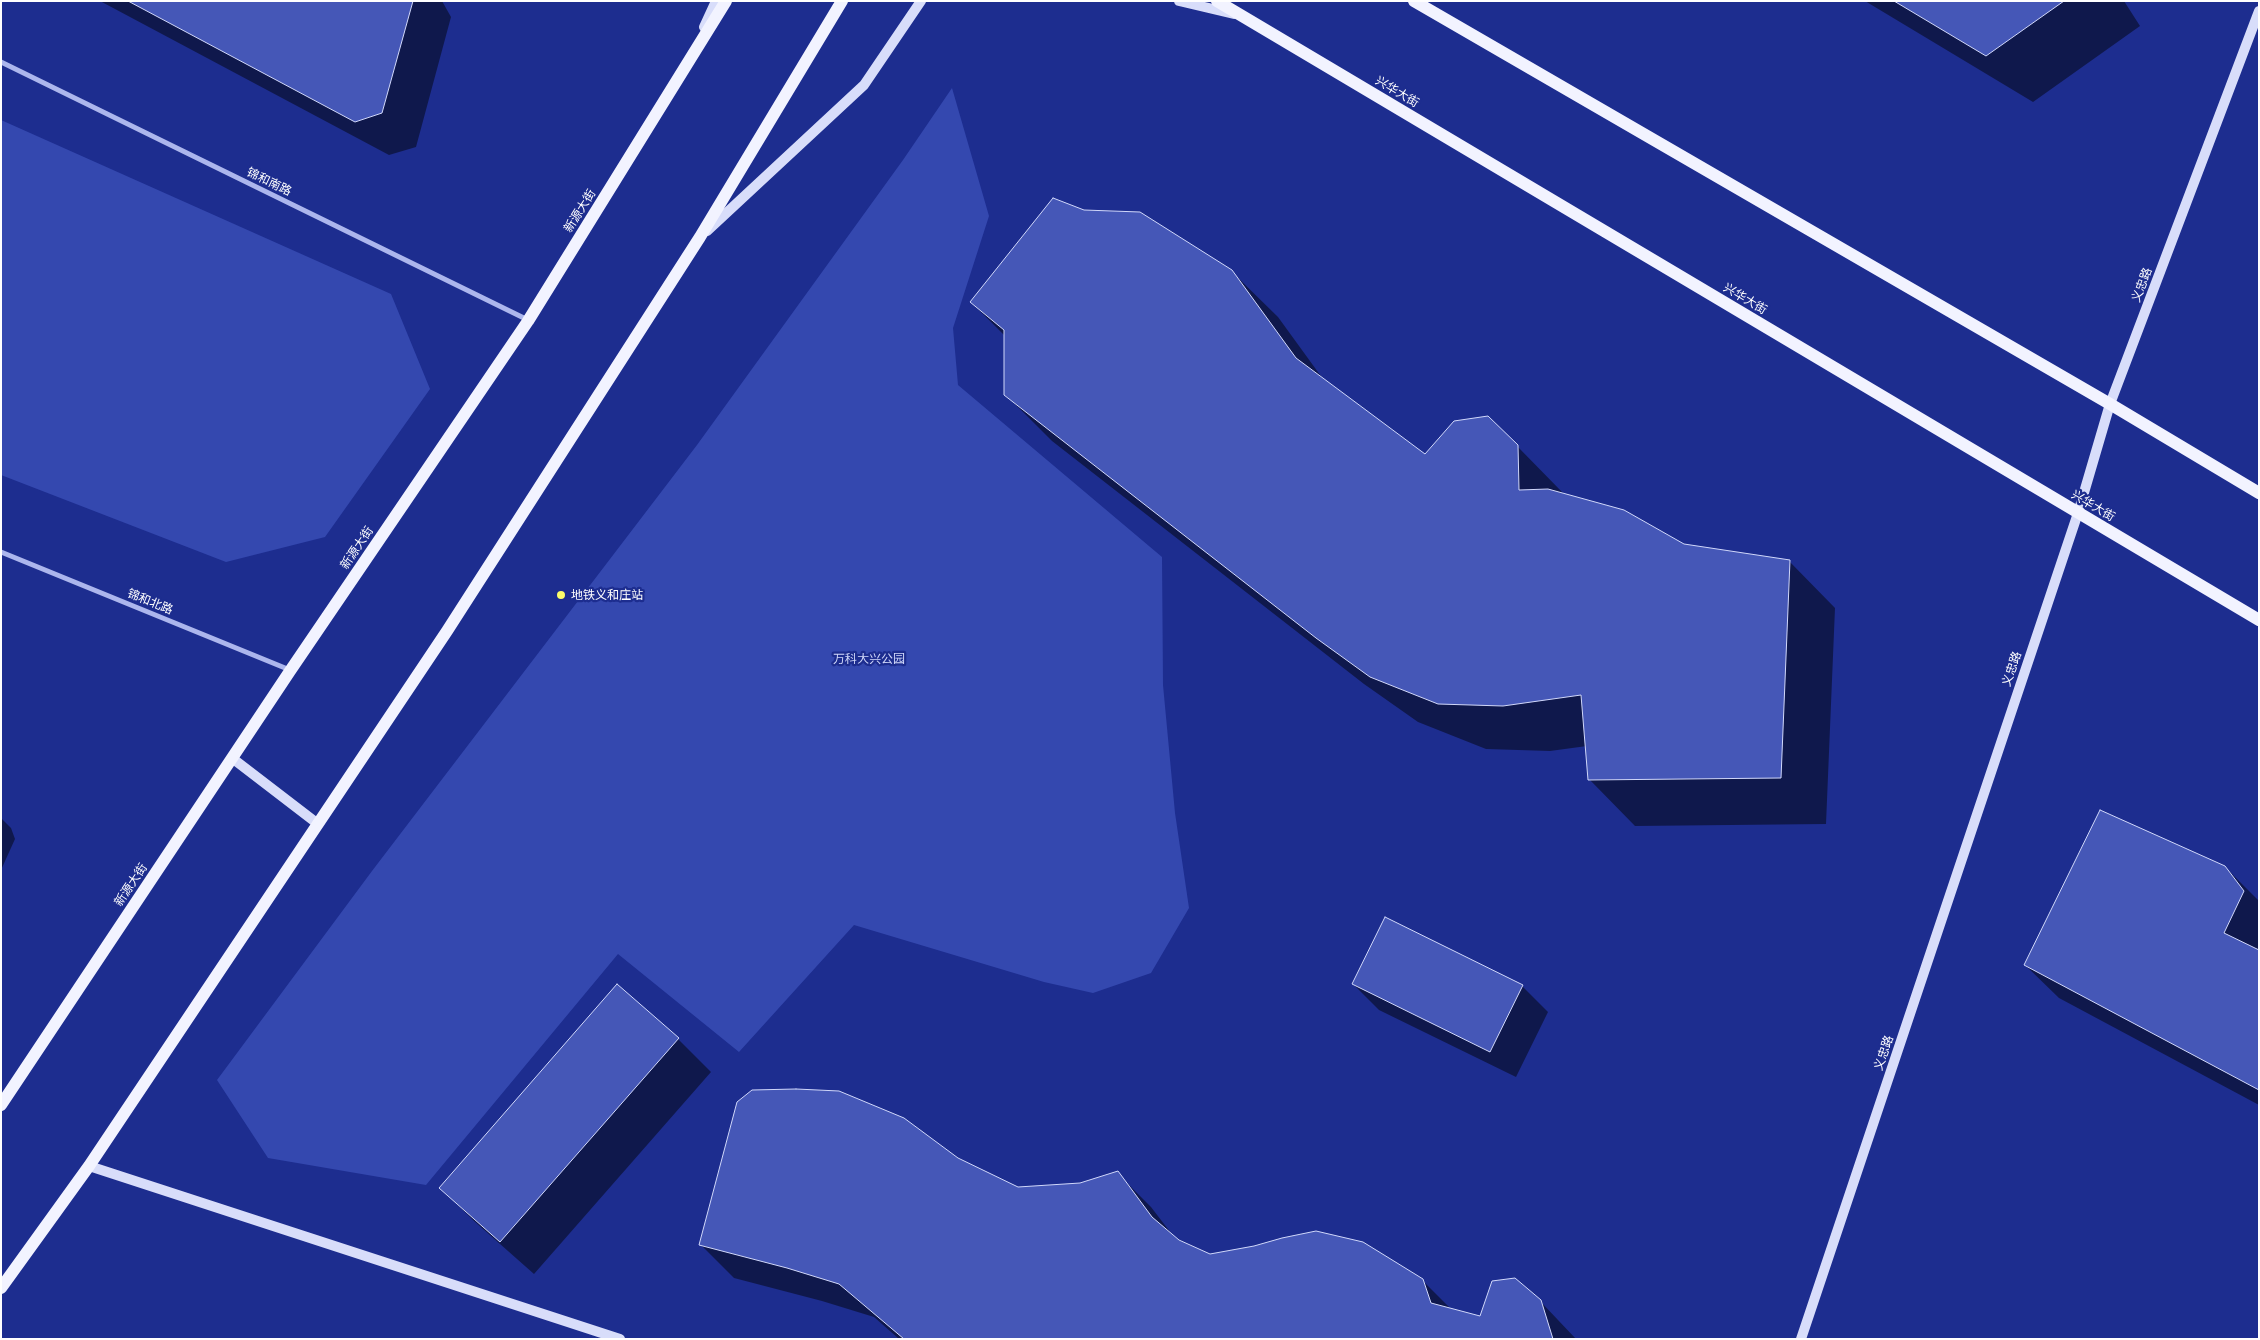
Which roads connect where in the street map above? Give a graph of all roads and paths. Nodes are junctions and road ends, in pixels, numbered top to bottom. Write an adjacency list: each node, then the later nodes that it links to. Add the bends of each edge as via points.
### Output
1 (716, 1): 11 (street)
2 (726, 1): 11 (main road, 新源大街)
3 (842, 1): 12 (main road)
4 (921, 1): 12 (street, via 864,85)
5 (1179, 1): 9 (street)
6 (1218, 1): 9 (main road, 兴华大街)
7 (1414, 1): 14 (main road)
8 (2259, 12): 14 (street, 义忠路)
9 (1242, 16): 16 (main road, 兴华大街)
10 (1, 62): 13 (street, 锦和南路)
11 (683, 71): 13 (main road, 新源大街)
12 (700, 237): 21 (main road, via 447,631)
13 (528, 321): 19 (main road, 新源大街)
14 (2110, 404): 15 (main road); 16 (street, 义忠路)
15 (2259, 493)
16 (2078, 513): 18 (main road, 兴华大街); 26 (street, 义忠路)
17 (1, 552): 19 (street, 锦和北路)
18 (2259, 620)
19 (290, 670): 20 (main road, 新源大街)
20 (232, 758): 21 (street); 22 (main road, 新源大街)
21 (318, 824): 23 (main road)
22 (1, 1105)
23 (89, 1166): 24 (main road); 25 (street)
24 (1, 1288)
25 (620, 1339)
26 (1801, 1339)

